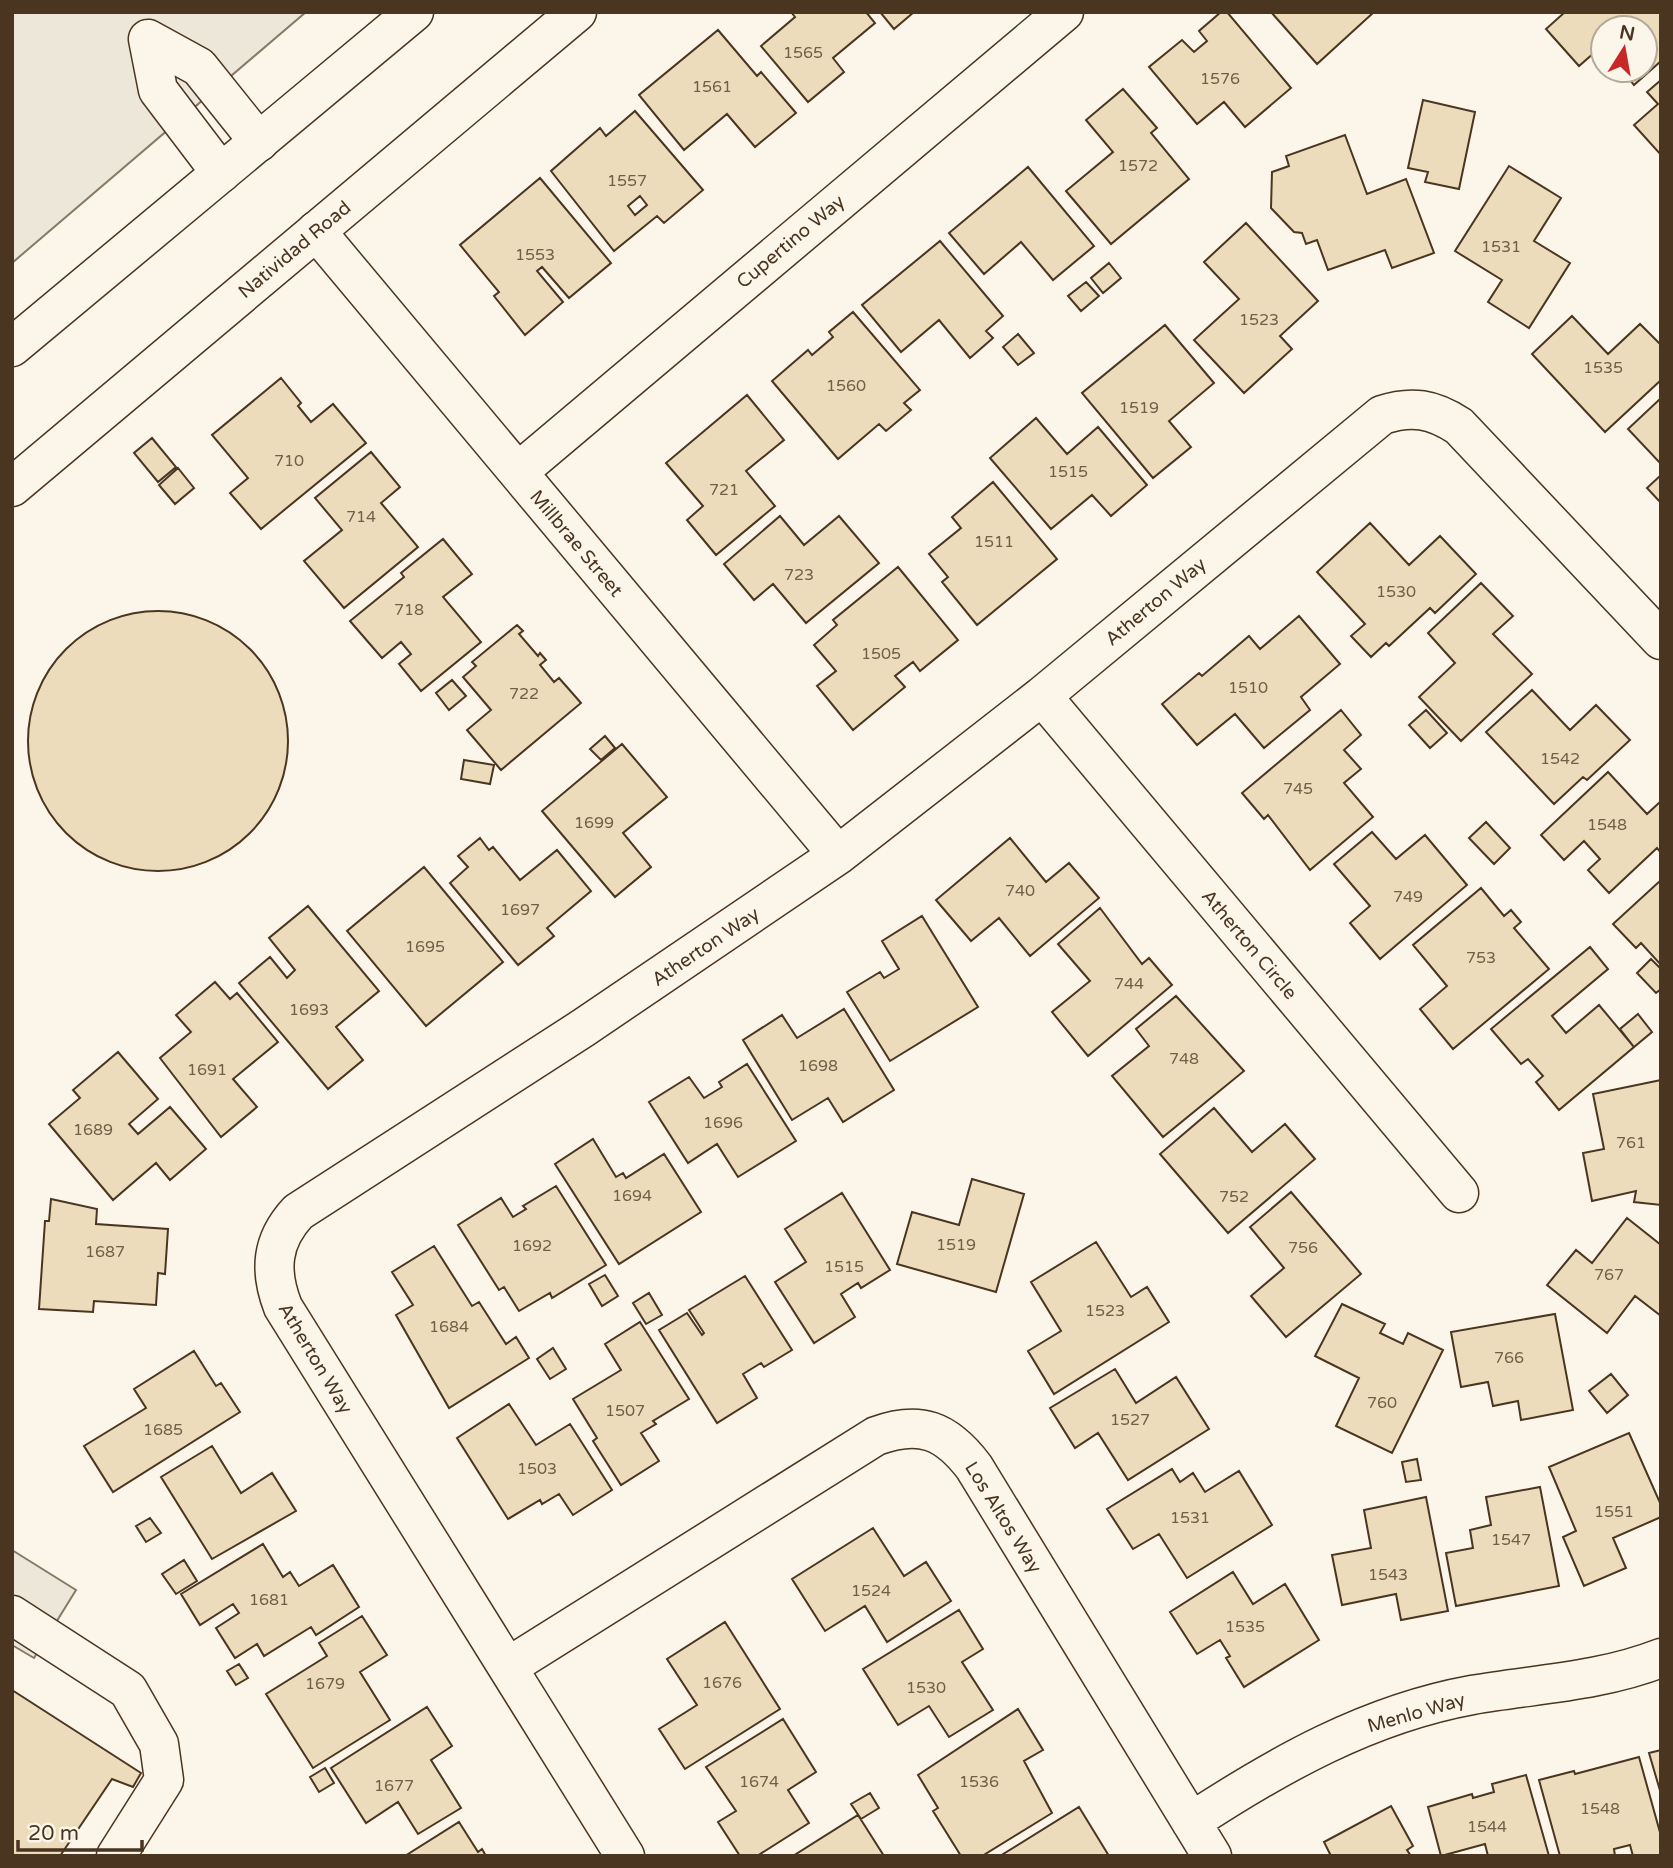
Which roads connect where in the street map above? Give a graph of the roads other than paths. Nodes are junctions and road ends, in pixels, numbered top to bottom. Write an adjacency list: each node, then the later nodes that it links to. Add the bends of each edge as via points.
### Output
1 (414, 12): 4 (street)
2 (577, 12): 6 (street, Natividad Road)
3 (1064, 12): 8 (street, Cupertino Way)
4 (259, 142): 5 (street); 5 (street, via 199,66 148,38 158,90)
5 (221, 173): 7 (street)
6 (316, 231): 8 (street, Millbrae Street); 9 (street, Natividad Road)
7 (12, 346)
8 (518, 472): 12 (street, Millbrae Street)
9 (12, 488)
10 (1661, 640): 11 (street, Atherton Way, via 1459,426 1439,413 1400,409 1360,431)
11 (1042, 696): 12 (street, Atherton Way); 13 (street, Atherton Circle)
12 (838, 855): 16 (street, Atherton Way, via 560,1043 298,1212 278,1240 273,1271 283,1307)
13 (1459, 1193)
14 (12, 1615): 18 (street, via 128,1690 159,1744 164,1780)
15 (1661, 1658): 17 (street, Menlo Way, via 1587,1680 1471,1696 1358,1728 1261,1776)
16 (508, 1667): 17 (street, Los Altos Way, via 876,1436 898,1428 919,1428 958,1446 974,1468); 19 (street, Atherton Way)
17 (1191, 1822): 20 (street, Los Altos Way)
18 (116, 1856)
19 (625, 1856)
20 (1212, 1856)

